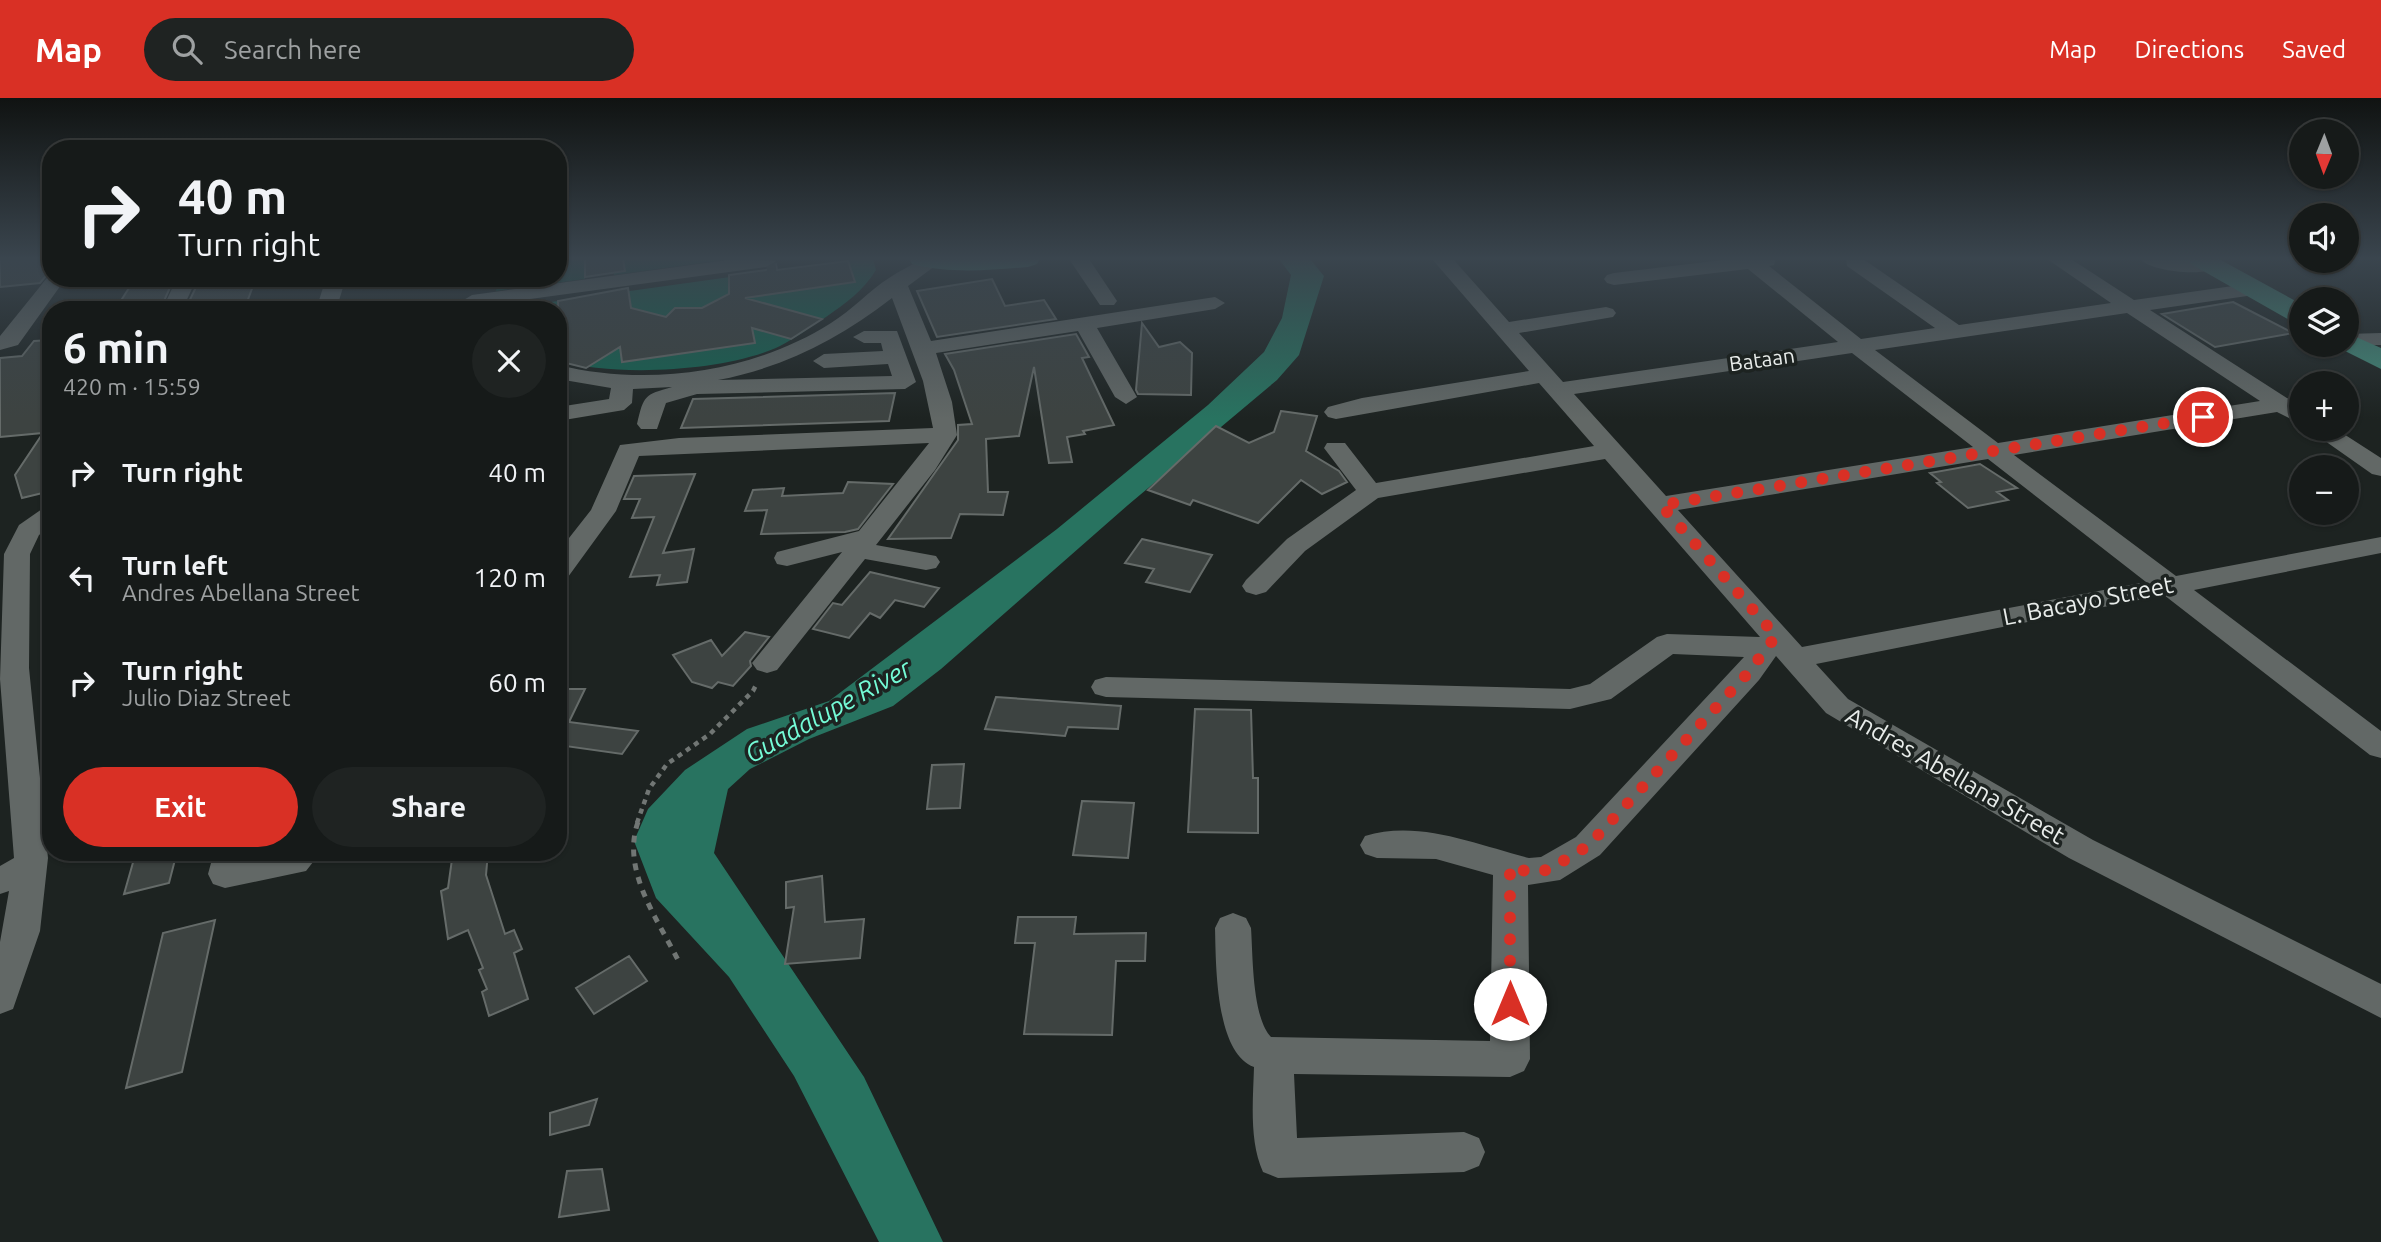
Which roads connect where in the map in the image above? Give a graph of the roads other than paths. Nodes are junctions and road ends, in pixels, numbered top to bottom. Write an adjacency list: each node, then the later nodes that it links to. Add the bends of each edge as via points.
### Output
1 (30, 312): 17 (street, via 10,340)
2 (858, 312): 27 (street, via 796,350)
3 (908, 312): 20 (street)
4 (1154, 312): 11 (street)
5 (1491, 312): 12 (street, Andres Abellana Street)
6 (1814, 312): 18 (street)
7 (1927, 312): 13 (street)
8 (2091, 312): 13 (street, Bataan)
9 (2139, 312): 29 (street)
10 (1606, 313): 12 (street)
11 (1084, 323): 20 (street); 28 (street)
12 (1506, 329): 25 (street, Andres Abellana Street)
13 (1954, 331): 18 (street, Bataan)
14 (864, 337): 21 (street, via 889,336)
15 (2381, 339): 16 (street)
16 (2359, 340)
17 (0, 344)
18 (1856, 346): 25 (street, Bataan); 38 (street)
19 (2359, 348): 22 (main road)
20 (922, 349): 34 (street)
21 (897, 358): 23 (street); 27 (street, via 905,382)
22 (2381, 360)
23 (824, 361)
24 (567, 374): 26 (street)
25 (1553, 382): 31 (street, Bataan); 37 (street, Andres Abellana Street)
26 (624, 383): 27 (street); 32 (street, via 620,403)
27 (689, 383): 33 (street, via 655,399)
28 (1126, 397)
29 (2289, 408)
30 (2289, 410): 38 (street)
31 (1336, 412)
32 (567, 413)
33 (649, 424)
34 (945, 435): 43 (street); 47 (street, via 628,450 603,510)
35 (2338, 441): 39 (street)
36 (1336, 448): 40 (street)
37 (1613, 450): 40 (street); 41 (street, Andres Abellana Street)
38 (1991, 450): 41 (street); 49 (street)
39 (2381, 469)
40 (1370, 492): 50 (street, via 1296,545)
41 (1661, 505): 51 (street, Andres Abellana Street)
42 (42, 521): 44 (street, via 28,531)
43 (864, 543): 46 (street); 48 (street); 52 (street)
44 (23, 548): 59 (street, via 14,668)
45 (2374, 552): 49 (street, L. Bacayo Street)
46 (787, 558)
47 (567, 559)
48 (926, 562)
49 (2171, 585): 51 (street, L. Bacayo Street); 54 (street)
50 (1256, 586)
51 (1779, 648): 53 (street, L. Bacayo Street, via 1667,644 1600,692 1570,699); 58 (street, via 1748,673 1588,846 1548,870); 62 (street, Andres Abellana Street, via 1837,706 1986,796 2200,912)
52 (767, 663)
53 (1106, 687)
54 (2381, 747)
55 (1377, 845): 58 (street, via 1436,846)
56 (229, 861): 57 (street, via 225,874)
57 (296, 861)
58 (1510, 867): 63 (street, via 1510,1059)
59 (15, 874): 61 (street, via 22,931)
60 (1233, 928): 63 (street, via 1235,981 1248,1040 1257,1051)
61 (0, 998)
62 (2381, 1002)
63 (1274, 1056): 64 (street, via 1278,1158)
64 (1464, 1152)

